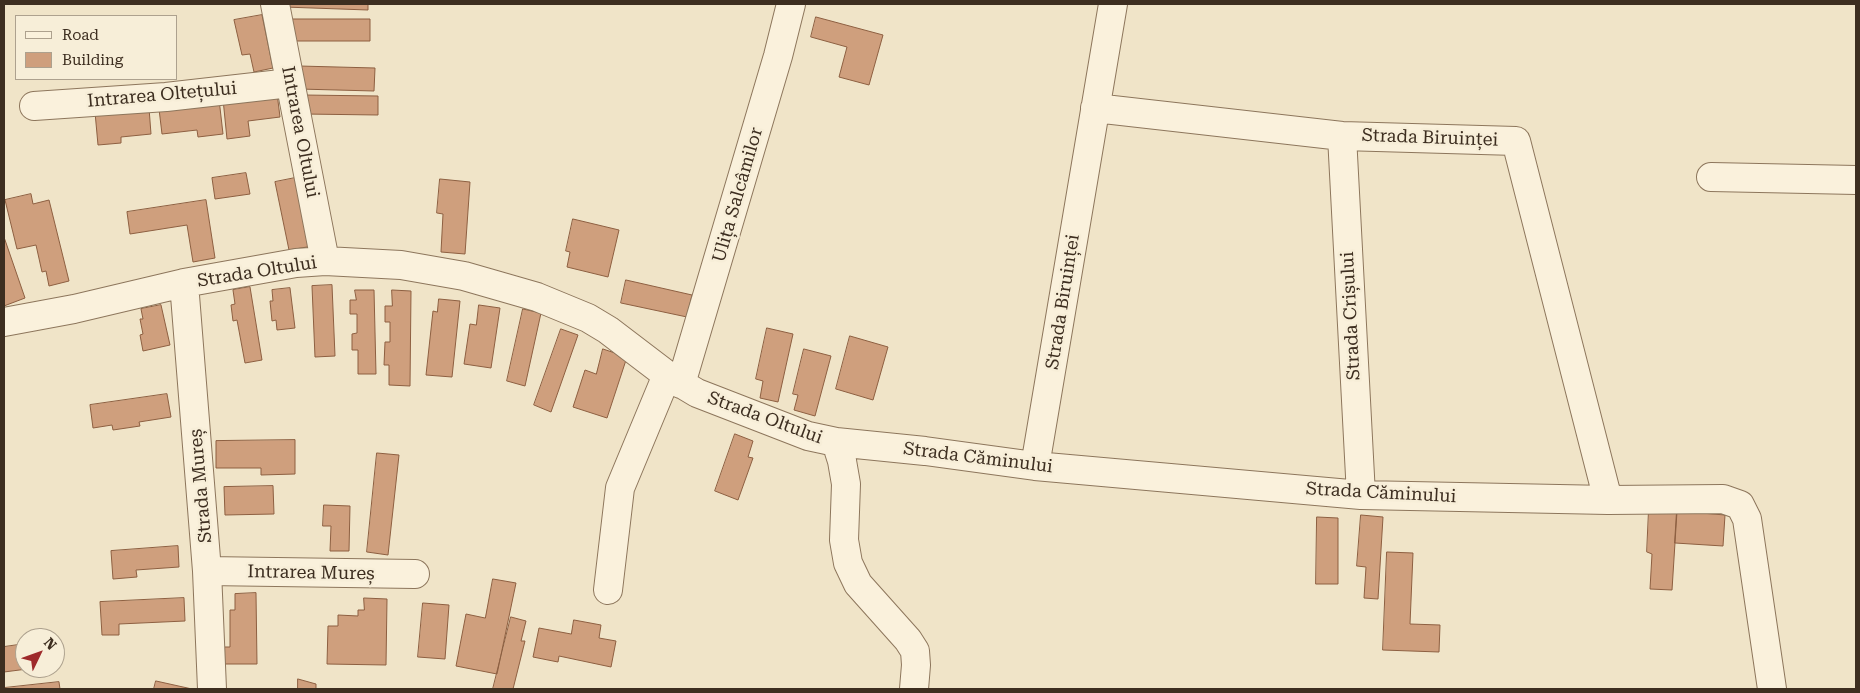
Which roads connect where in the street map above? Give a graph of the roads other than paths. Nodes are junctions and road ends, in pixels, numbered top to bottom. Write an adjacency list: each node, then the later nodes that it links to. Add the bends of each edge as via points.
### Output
1 (275, 4): 4 (street, Intrarea Oltului)
2 (791, 4): 13 (street, Ulița Salcâmilor, via 723,247)
3 (1113, 4): 6 (street, Strada Biruinței)
4 (290, 83): 5 (street, Intrarea Oltețului, via 166,97); 10 (street, Intrarea Oltului)
5 (34, 106)
6 (1095, 108): 7 (street, Strada Biruinței); 15 (street, Strada Biruinței)
7 (1342, 136): 16 (street, Strada Crișului); 17 (street, Strada Biruinței, via 1516,141)
8 (1711, 177): 9 (street)
9 (1856, 180)
10 (325, 261): 11 (street, Strada Oltului); 13 (street, Strada Oltului, via 401,265 464,276 537,297 608,330)
11 (184, 283): 12 (street, Strada Oltului); 18 (street, Strada Mureș)
12 (4, 322)
13 (674, 380): 14 (street, Strada Oltului, via 697,393 786,428); 20 (street, via 620,488)
14 (836, 442): 15 (street, Strada Căminului); 22 (street, Strada Oltului, via 846,484 844,540 848,563 858,584 915,651)
15 (1035, 466): 16 (street, Strada Căminului)
16 (1361, 495): 17 (street, Strada Căminului)
17 (1608, 500): 23 (street, Strada Căminului, via 1723,499 1740,505 1748,519)
18 (208, 571): 19 (street, Intrarea Mureș); 21 (street, Strada Mureș)
19 (415, 574)
20 (608, 590)
21 (212, 689)
22 (914, 689)
23 (1772, 689)

